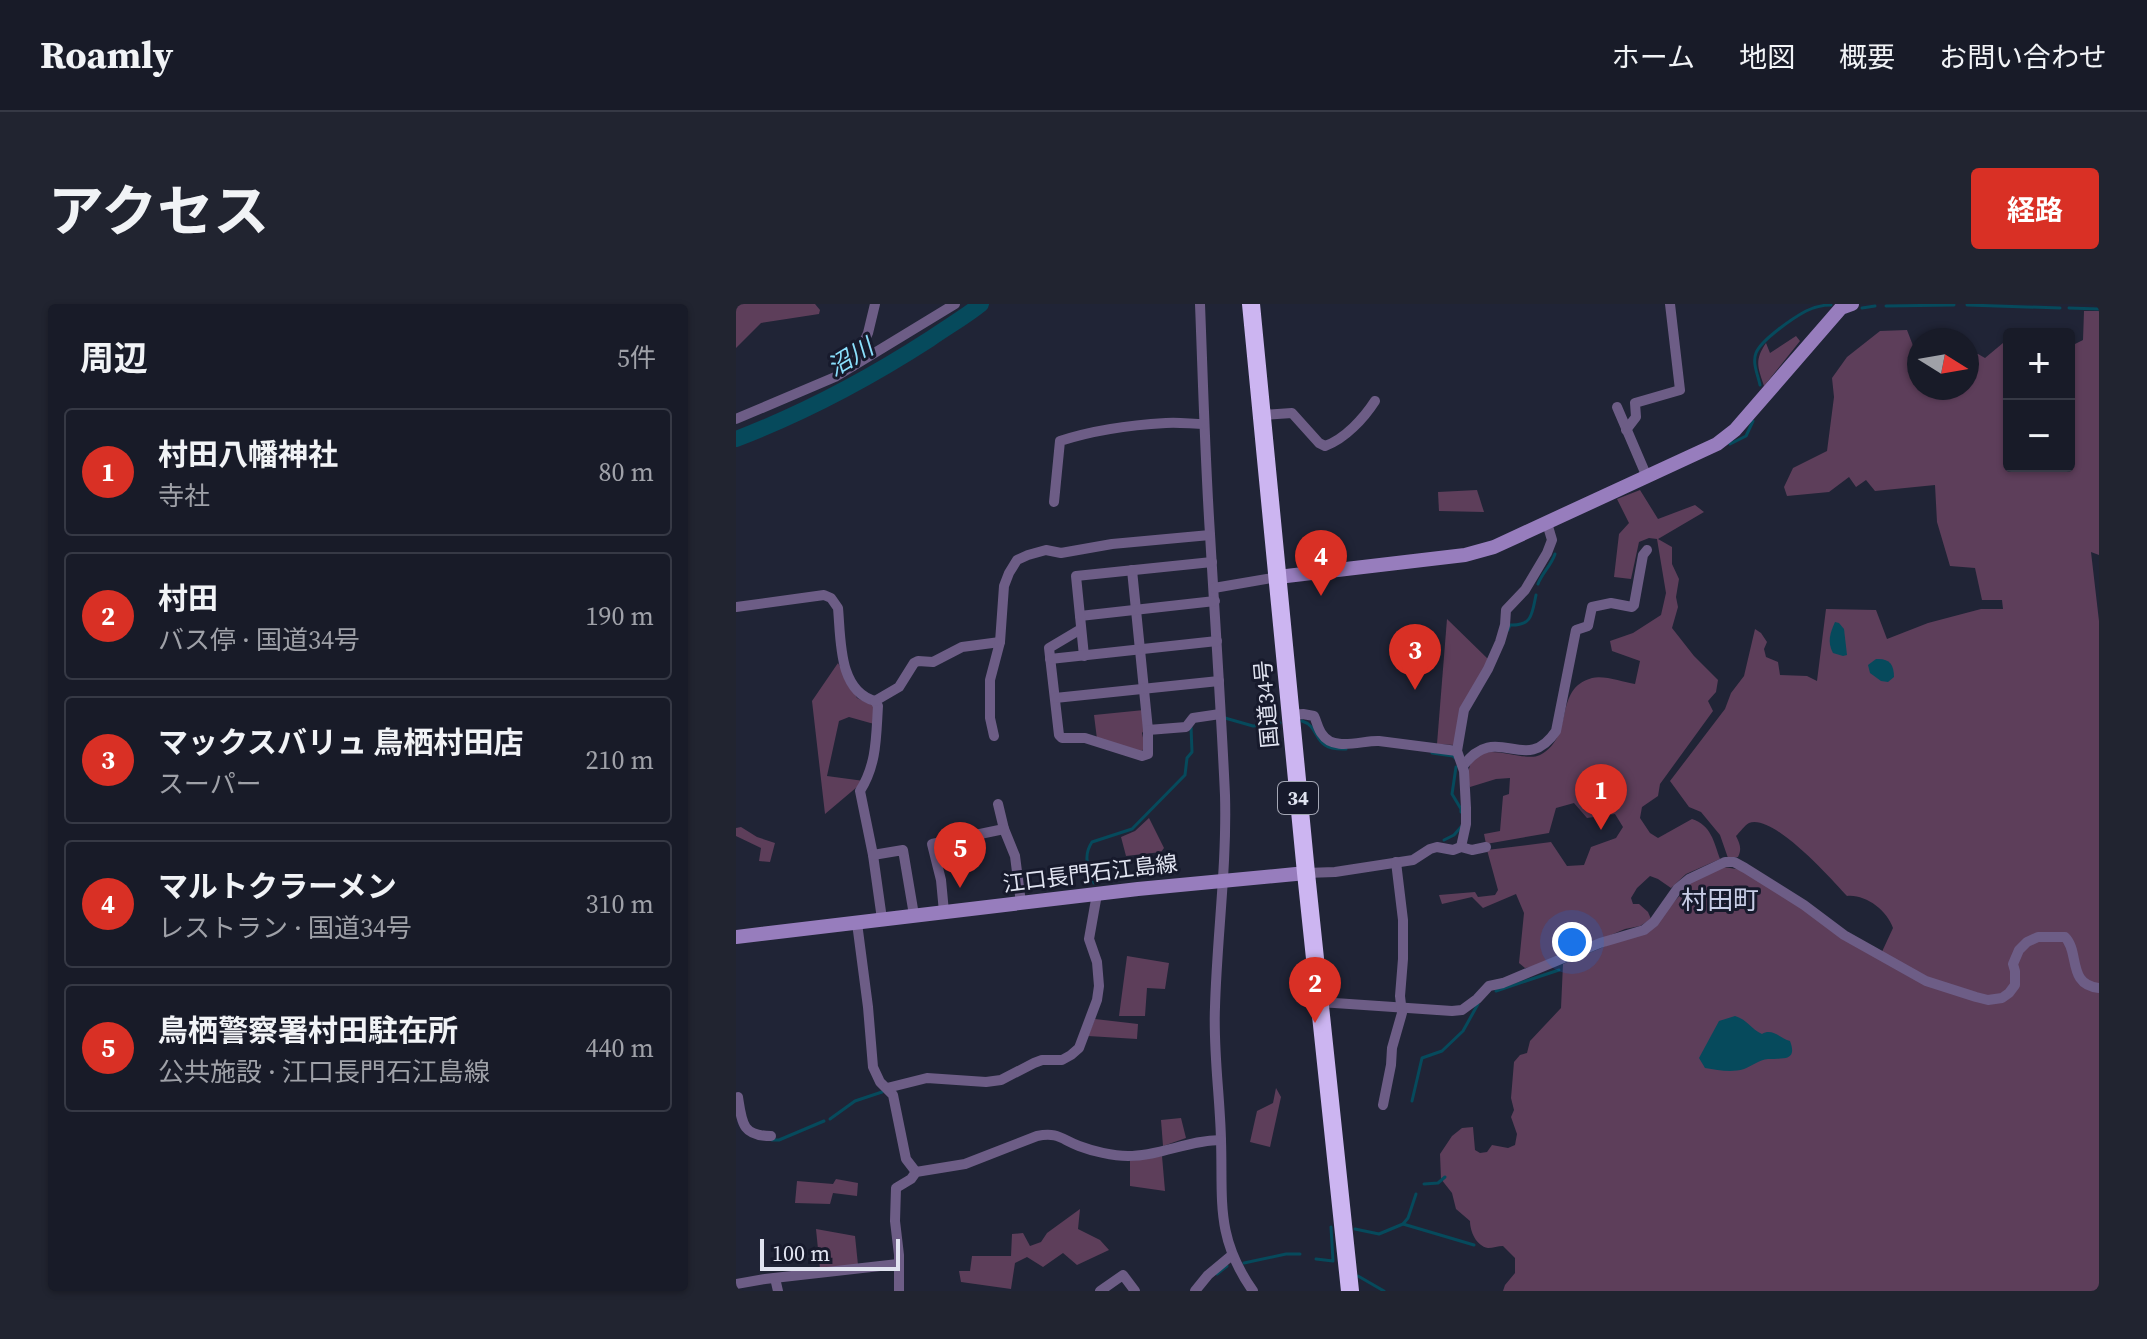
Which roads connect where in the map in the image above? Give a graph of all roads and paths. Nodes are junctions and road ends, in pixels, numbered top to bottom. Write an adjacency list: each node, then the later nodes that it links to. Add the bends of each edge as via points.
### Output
1 (875, 304): 7 (street)
2 (955, 304): 7 (street)
3 (1200, 304): 12 (street)
4 (1251, 304): 10 (highway, 国道34号 / 34)
5 (1670, 304): 13 (street, via 1680,390 1635,403 1636,417)
6 (1852, 304): 14 (street, via 1825,324 1735,430)
7 (852, 367): 11 (street)
8 (1375, 401): 10 (street, via 1365,416 1325,446 1292,413)
9 (1617, 407): 13 (street)
10 (1262, 415): 21 (highway, 国道34号 / 34)
11 (736, 419)
12 (1204, 424): 15 (street, via 1115,428 1060,441); 17 (street)
13 (1626, 430): 14 (street)
14 (1647, 477): 16 (street)
15 (1054, 502)
16 (1547, 523): 21 (street, via 1465,555); 41 (street, via 1552,540 1547,553 1506,610 1500,642 1464,710)
17 (1210, 535): 19 (street); 29 (street, via 1061,553 1046,550 1017,560 1004,586)
18 (1647, 550): 42 (street, via 1634,605 1592,607 1588,626 1576,630 1550,741 1531,751 1487,747)
19 (1212, 562): 20 (street); 22 (street)
20 (1132, 570): 25 (street); 26 (street, via 1076,576)
21 (1278, 577): 22 (street); 38 (highway, 国道34号 / 34)
22 (1214, 588): 23 (street)
23 (1215, 601): 25 (street); 28 (street)
24 (736, 607): 36 (street, via 831,598 838,608 841,658 858,692)
25 (1136, 610): 26 (street); 30 (street)
26 (1080, 616): 27 (street)
27 (1081, 629): 31 (street); 32 (street, via 1049,648)
28 (1217, 641): 30 (street); 33 (street)
29 (1000, 642): 36 (street, via 962,647 933,662 918,661 899,687); 40 (street, via 988,692)
30 (1140, 650): 31 (street); 34 (street)
31 (1084, 656): 32 (street)
32 (1050, 659): 35 (street)
33 (1219, 681): 34 (street); 37 (street)
34 (1144, 689): 35 (street); 39 (street)
35 (1055, 698): 39 (street, via 1062,738 1085,738 1142,756 1148,754)
36 (875, 701): 47 (street, via 873,762 860,791)
37 (1220, 714): 39 (street, via 1193,718 1186,727); 50 (street)
38 (1291, 715): 41 (street, via 1314,716 1322,736 1335,742 1379,741); 49 (highway, 国道34号 / 34)
39 (1148, 730)
40 (994, 736)
41 (1457, 751): 42 (street)
42 (1463, 766): 45 (street, via 1466,824)
43 (998, 804): 44 (street)
44 (1004, 829): 52 (street, via 1015,856); 53 (street, via 932,844)
45 (1461, 847): 46 (street); 48 (street, via 1437,847)
46 (1486, 847)
47 (873, 855): 54 (street, via 903,850); 55 (street)
48 (1396, 862): 49 (street); 60 (street, via 1403,920)
49 (1306, 873): 50 (street, 江口長門石江島線); 59 (highway, 国道34号 / 34)
50 (1224, 880): 51 (street, 江口長門石江島線); 66 (street, via 1214,1017)
51 (1097, 894): 52 (street, 江口長門石江島線); 61 (street, via 1089,939 1099,986 1079,1048 1062,1060 1042,1060 1001,1080 927,1078)
52 (1021, 903): 53 (street, 江口長門石江島線)
53 (944, 912): 54 (street, 江口長門石江島線)
54 (914, 915): 55 (street, 江口長門石江島線)
55 (882, 919): 56 (street, 江口長門石江島線)
56 (857, 923): 57 (street, 江口長門石江島線); 61 (street, via 873,1067)
57 (736, 937)
58 (2099, 988): 60 (street, via 2085,984 2078,974 2065,937 2027,942 2013,964 2015,985 2002,998 1988,1000 1926,981 1844,935 1745,868 1725,862 1678,888 1644,930 1489,986 1462,1010)
59 (1320, 1002): 60 (street); 78 (highway, 国道34号 / 34)
60 (1402, 1008): 63 (street)
61 (887, 1088): 67 (street, via 896,1103 906,1159)
62 (736, 1098): 64 (street)
63 (1383, 1105)
64 (740, 1129): 65 (street)
65 (771, 1136)
66 (1221, 1140): 67 (street, via 1126,1156 1049,1134 965,1164); 68 (street, via 1223,1226)
67 (916, 1172): 69 (street, via 896,1188)
68 (1232, 1255): 76 (street); 77 (street)
69 (898, 1264): 70 (street); 73 (street)
70 (775, 1278): 71 (street); 72 (street)
71 (736, 1284)
72 (778, 1291)
73 (899, 1291)
74 (1100, 1291): 75 (street, via 1123,1275)
75 (1135, 1291)
76 (1195, 1291)
77 (1253, 1291)
78 (1350, 1291)

